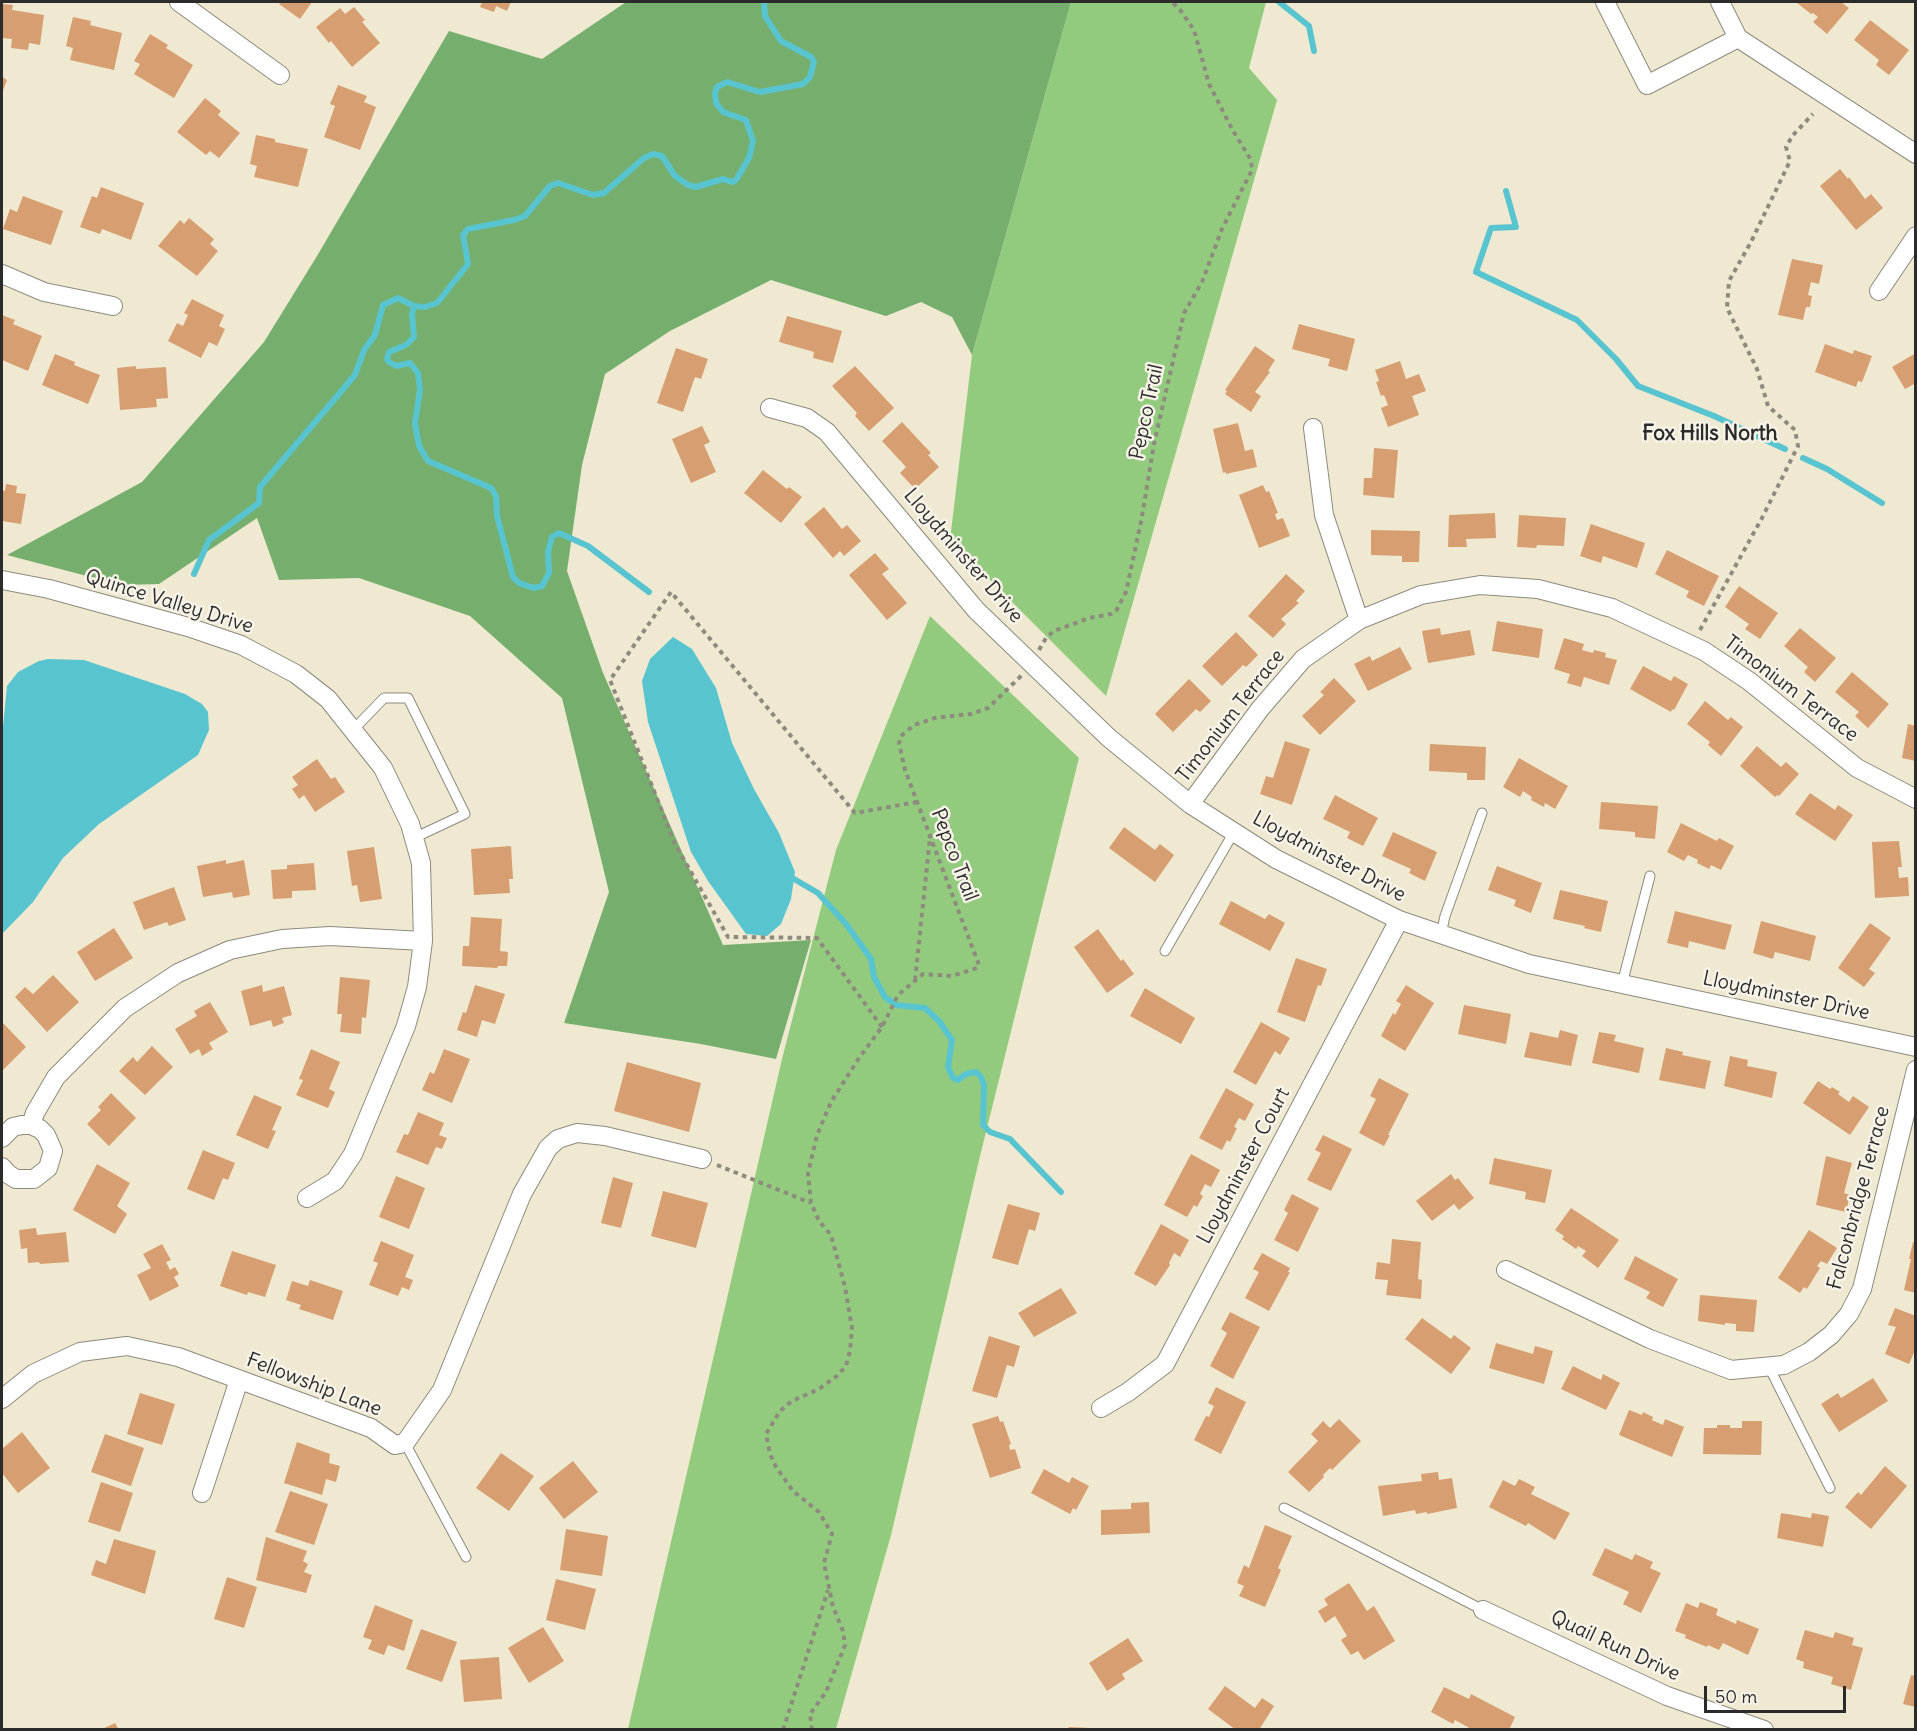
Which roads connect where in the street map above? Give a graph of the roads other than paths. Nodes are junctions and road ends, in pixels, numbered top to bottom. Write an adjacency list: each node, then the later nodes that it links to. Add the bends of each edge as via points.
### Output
1 (179, 2): 5 (street)
2 (1605, 2): 4 (street, via 1647,84)
3 (1720, 2): 4 (street)
4 (1738, 38): 6 (street)
5 (280, 75)
6 (1916, 154)
7 (1916, 236): 9 (street)
8 (2, 274): 10 (street, via 44,292)
9 (1879, 291)
10 (113, 306)
11 (770, 408): 17 (street, Lloydminster Drive, via 807,418 826,432 976,610 1109,738)
12 (1313, 428): 14 (street, via 1324,515)
13 (2, 580): 15 (street, Quince Valley Drive, via 49,589 241,645 296,674 328,699)
14 (1359, 620): 16 (street, Timonium Terrace, via 1421,595 1480,585 1538,588 1612,608 1704,651 1749,681 1857,768); 17 (street, Timonium Terrace, via 1303,659 1260,709)
15 (353, 730): 20 (street, Quince Valley Drive, via 383,768); 20 (lane, via 384,698 408,698 465,814)
16 (1916, 799)
17 (1190, 804): 19 (street, Lloydminster Drive)
18 (1482, 813): 23 (lane)
19 (1233, 832): 22 (street, Lloydminster Drive, via 1276,859); 25 (lane)
20 (414, 838): 24 (street, Quince Valley Drive, via 421,863)
21 (1650, 876): 26 (lane)
22 (1399, 920): 23 (street, Lloydminster Drive); 38 (street, Lloydminster Court, via 1165,1364)
23 (1441, 934): 26 (street, Lloydminster Drive, via 1529,964)
24 (423, 941): 29 (street, via 330,936 282,939 230,950 178,973 125,1008 56,1077); 33 (street, Quince Valley Drive, via 417,987 406,1026 353,1154 335,1181)
25 (1165, 951)
26 (1622, 984): 27 (street, Lloydminster Drive)
27 (1916, 1047)
28 (1916, 1070): 35 (street, Falconbridge Terrace, via 1862,1289 1849,1314 1831,1335 1801,1357 1784,1365)
29 (31, 1125): 30 (street, via 13,1127); 32 (street, via 51,1142 53,1151 48,1168 34,1179 25,1180 16,1179)
30 (2, 1138)
31 (702, 1159): 39 (street, via 577,1133 558,1139 548,1148 522,1194 442,1390)
32 (2, 1167)
33 (307, 1198)
34 (1506, 1270): 35 (street, Falconbridge Terrace, via 1650,1339 1731,1370)
35 (1769, 1366): 40 (lane)
36 (239, 1380): 37 (street, Fellowship Lane, via 178,1357 127,1346 80,1352 33,1374); 39 (street, Fellowship Lane, via 371,1428 395,1444); 41 (street)
37 (2, 1399)
38 (1101, 1408)
39 (405, 1443): 43 (lane)
40 (1830, 1488)
41 (202, 1493)
42 (1284, 1508): 44 (lane)
43 (466, 1557)
44 (1483, 1610): 45 (street, Quail Run Drive, via 1667,1696)
45 (1764, 1730)

